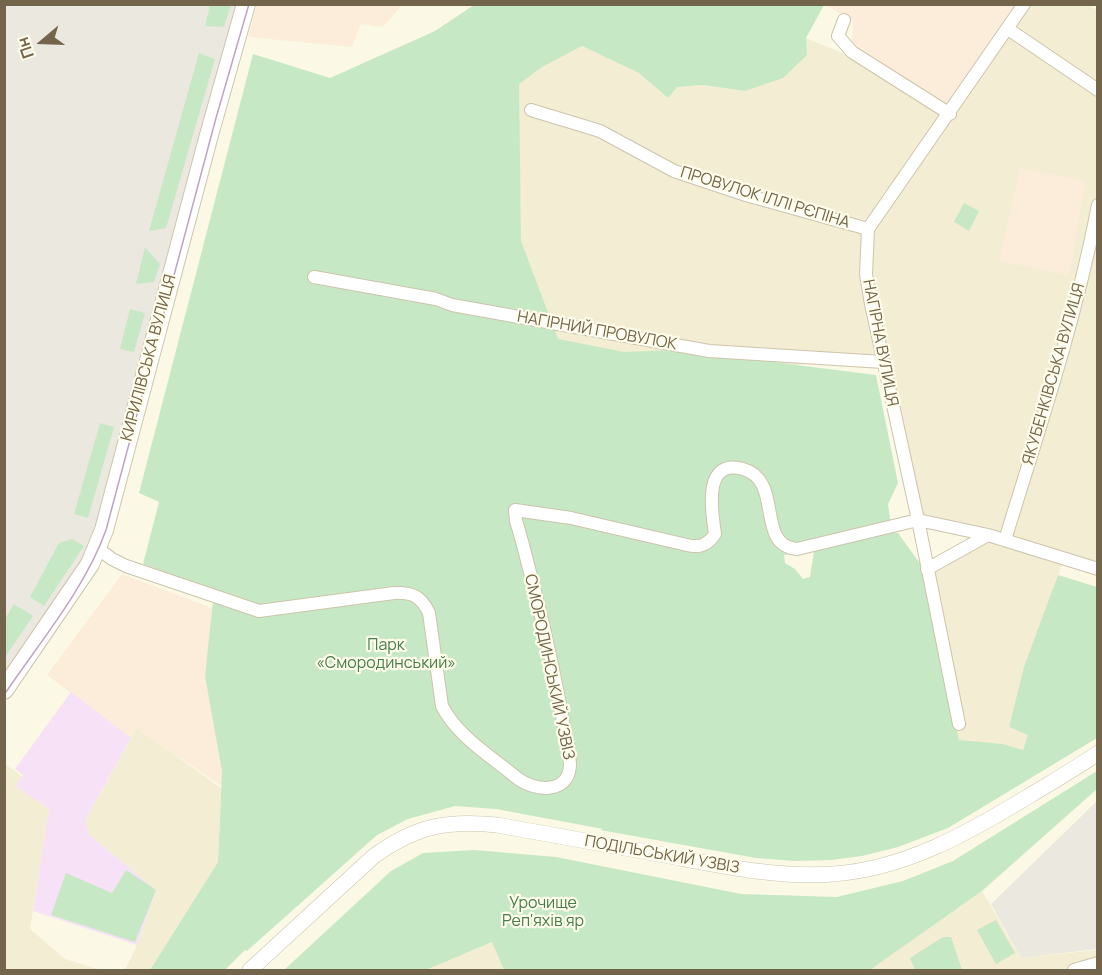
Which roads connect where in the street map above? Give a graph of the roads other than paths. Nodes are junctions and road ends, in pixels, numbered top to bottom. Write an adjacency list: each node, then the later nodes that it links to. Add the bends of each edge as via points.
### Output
1 (246, 4): 15 (main road, КИРИЛІВСЬКА ВУЛИЦЯ)
2 (1024, 4): 4 (street)
3 (844, 20): 7 (street, via 838,36 852,52)
4 (1008, 29): 5 (street); 7 (street)
5 (1098, 90)
6 (531, 110): 9 (street, ПРОВУЛОК ІЛЛІ РЄПІНА, via 600,130 674,171)
7 (950, 114): 9 (street)
8 (1098, 206): 14 (street, ЯКУБЕНКІВСЬКА ВУЛИЦЯ, via 1048,404)
9 (868, 229): 11 (street, НАГІРНА ВУЛИЦЯ, via 866,274)
10 (314, 277): 11 (street, НАГІРНИЙ ПРОВУЛОК, via 709,351)
11 (883, 362): 12 (street, НАГІРНА ВУЛИЦЯ)
12 (918, 520): 13 (street); 15 (street, СМОРОДИНСЬКИЙ УЗВІЗ, via 788,548 775,535 760,480 749,470 736,467 725,470 712,486 715,534 701,546 515,510 570,765 567,777 547,789 524,783 448,718 441,698 429,613 416,596 394,593 258,611 126,566); 17 (street, НАГІРНА ВУЛИЦЯ)
13 (988, 535): 14 (street); 17 (street)
14 (1005, 540): 16 (street)
15 (97, 548): 18 (main road, КИРИЛІВСЬКА ВУЛИЦЯ)
16 (1098, 568)
17 (927, 569): 19 (street, НАГІРНА ВУЛИЦЯ)
18 (4, 690)
19 (959, 724)
20 (1098, 753): 22 (street, ПОДІЛЬСЬКИЙ УЗВІЗ, via 950,842 898,862 832,874 744,870 469,822 418,830 374,856)
21 (1098, 963): 23 (street)
22 (250, 970)
23 (1074, 970)

